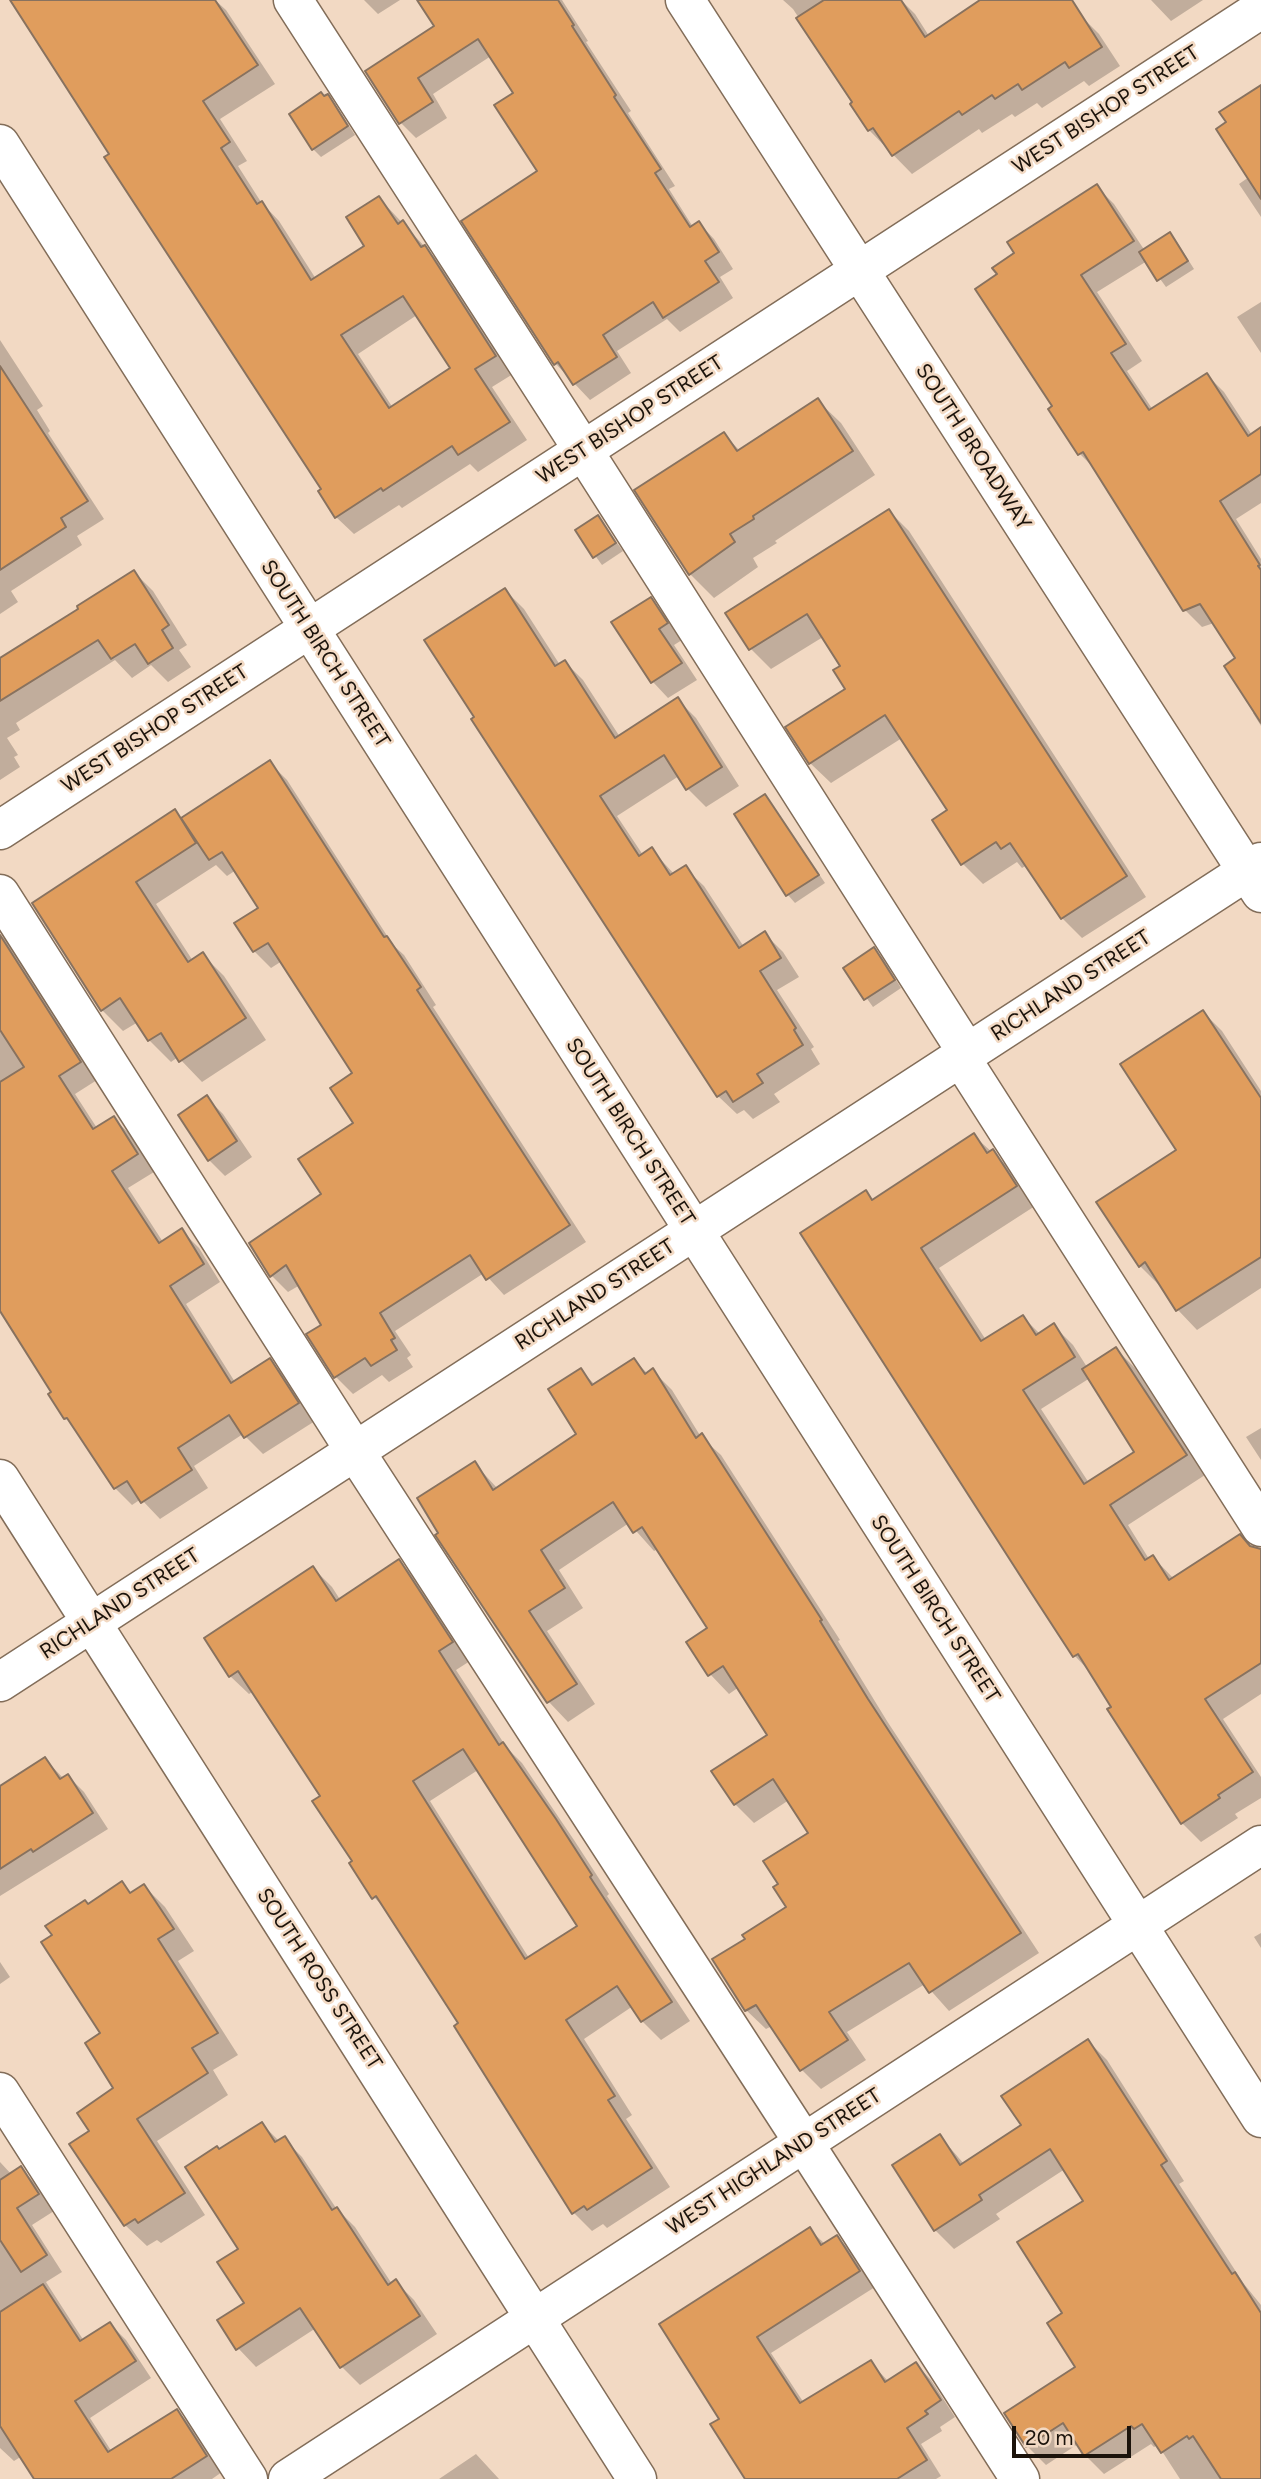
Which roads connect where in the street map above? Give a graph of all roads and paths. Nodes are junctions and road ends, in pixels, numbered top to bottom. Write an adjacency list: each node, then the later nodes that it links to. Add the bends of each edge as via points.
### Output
1 (293, 0): 6 (street)
2 (685, 0): 5 (street, SOUTH BROADWAY)
3 (1261, 9): 5 (street, WEST BISHOP STREET)
4 (0, 144): 7 (street, SOUTH BIRCH STREET)
5 (859, 271): 6 (street, WEST BISHOP STREET); 9 (street, SOUTH BROADWAY)
6 (583, 450): 7 (street, WEST BISHOP STREET); 11 (street)
7 (309, 629): 8 (street, WEST BISHOP STREET); 12 (street, SOUTH BIRCH STREET)
8 (0, 830)
9 (1256, 876): 11 (street, RICHLAND STREET)
10 (0, 894): 13 (street)
11 (964, 1056): 12 (street, RICHLAND STREET); 15 (street)
12 (694, 1232): 13 (street, RICHLAND STREET); 19 (street, SOUTH BIRCH STREET)
13 (355, 1451): 16 (street, RICHLAND STREET); 22 (street)
14 (0, 1479): 16 (street, SOUTH ROSS STREET)
15 (1261, 1527)
16 (92, 1623): 17 (street, RICHLAND STREET); 23 (street, SOUTH ROSS STREET)
17 (0, 1682)
18 (1261, 1845): 19 (street, WEST HIGHLAND STREET)
19 (1138, 1926): 21 (street, SOUTH BIRCH STREET); 22 (street, WEST HIGHLAND STREET)
20 (0, 2092): 24 (street)
21 (1261, 2118)
22 (804, 2143): 23 (street, WEST HIGHLAND STREET); 27 (street)
23 (535, 2318): 25 (street, WEST HIGHLAND STREET); 26 (street, SOUTH ROSS STREET)
24 (248, 2479)
25 (288, 2479)
26 (637, 2479)
27 (1020, 2479)

